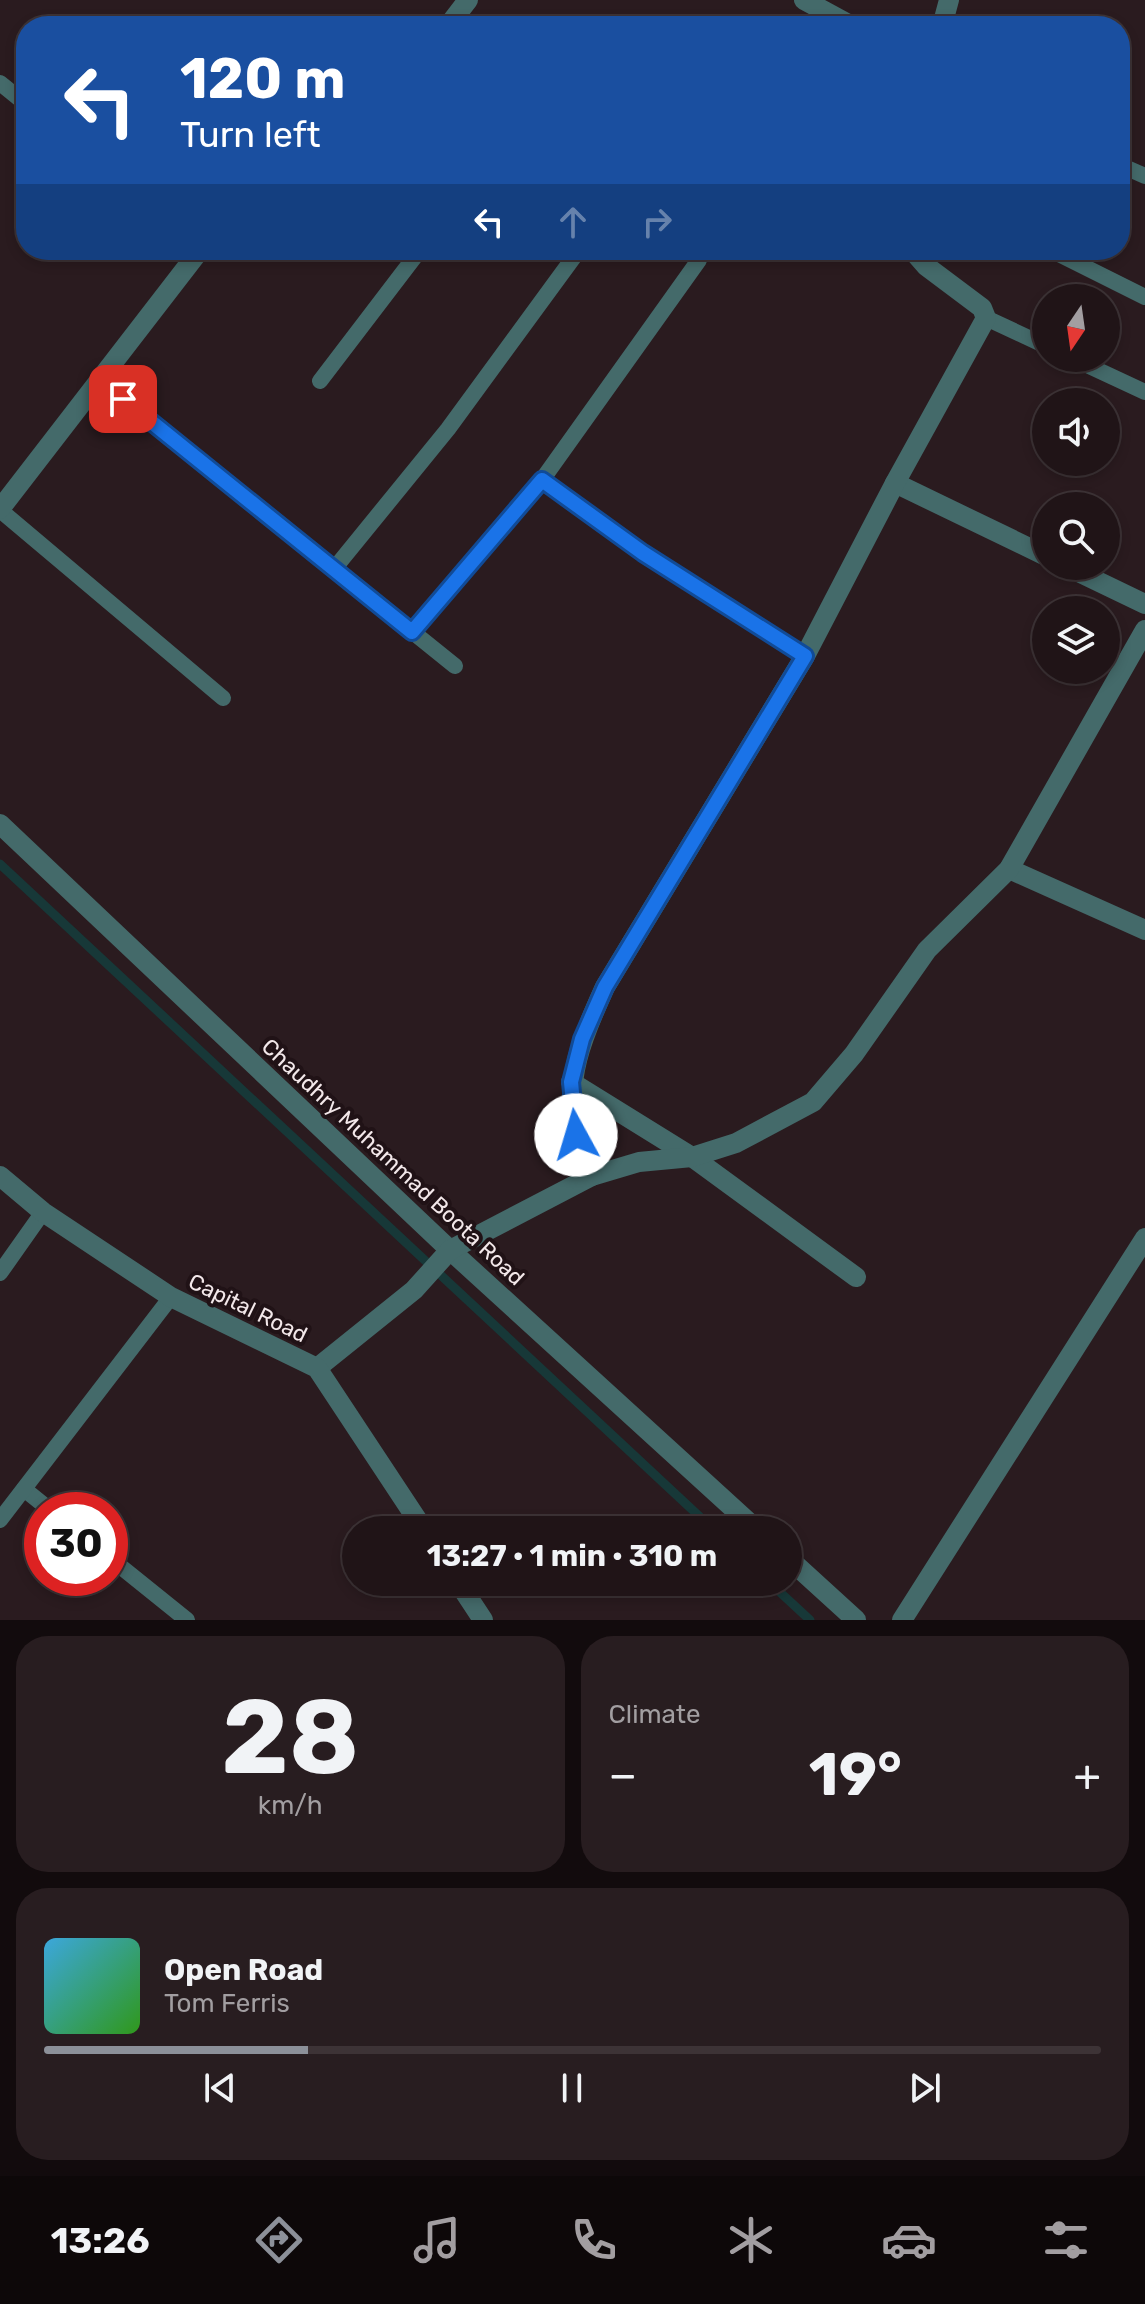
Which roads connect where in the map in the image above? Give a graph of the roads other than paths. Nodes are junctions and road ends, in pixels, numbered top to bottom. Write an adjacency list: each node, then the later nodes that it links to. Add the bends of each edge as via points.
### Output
1 (468, 0): 3 (street)
2 (804, 0): 4 (street)
3 (456, 16)
4 (834, 16)
5 (0, 83): 6 (lane)
6 (16, 96)
7 (192, 260): 17 (street)
8 (412, 260): 18 (lane)
9 (572, 260): 24 (lane, via 448,429)
10 (699, 260): 20 (lane)
11 (921, 260): 14 (street, via 982,308)
12 (1071, 260): 13 (lane)
13 (1145, 297)
14 (986, 318): 15 (lane); 21 (street)
15 (1032, 339)
16 (1102, 372): 19 (lane)
17 (100, 380): 22 (street); 24 (lane)
18 (320, 381)
19 (1145, 392)
20 (542, 480): 28 (lane); 29 (lane, via 643,553)
21 (895, 483): 23 (street); 29 (street)
22 (0, 510): 31 (lane)
23 (1032, 549)
24 (334, 569): 28 (lane)
25 (1095, 580): 26 (street)
26 (1145, 604)
27 (1145, 630): 33 (street)
28 (412, 632): 30 (lane)
29 (805, 656): 35 (street, via 605,987 582,1039)
30 (455, 666)
31 (223, 698)
32 (0, 824): 41 (street, Chaudhry Muhammad Boota Road)
33 (1009, 869): 34 (street); 36 (street, via 927,950 813,1102 736,1143)
34 (1145, 930)
35 (571, 1082): 36 (street); 38 (street, via 576,1135)
36 (692, 1157): 38 (street, via 639,1162); 43 (street)
37 (0, 1176): 39 (street, Capital Road)
38 (592, 1176): 41 (street)
39 (43, 1212): 42 (lane); 44 (street, Capital Road)
40 (1145, 1238): 57 (street)
41 (450, 1250): 45 (street, via 414,1290); 49 (street, Chaudhry Muhammad Boota Road)
42 (0, 1273)
43 (856, 1277)
44 (171, 1297): 45 (street, Capital Road); 46 (lane)
45 (317, 1368): 48 (street, Capital Road)
46 (24, 1489): 47 (lane); 50 (lane)
47 (28, 1492)
48 (415, 1516)
49 (742, 1516)
50 (0, 1520)
51 (802, 1571): 56 (street)
52 (128, 1572): 55 (lane)
53 (466, 1596): 54 (street)
54 (479, 1618)
55 (187, 1620)
56 (856, 1620)
57 (902, 1620)

